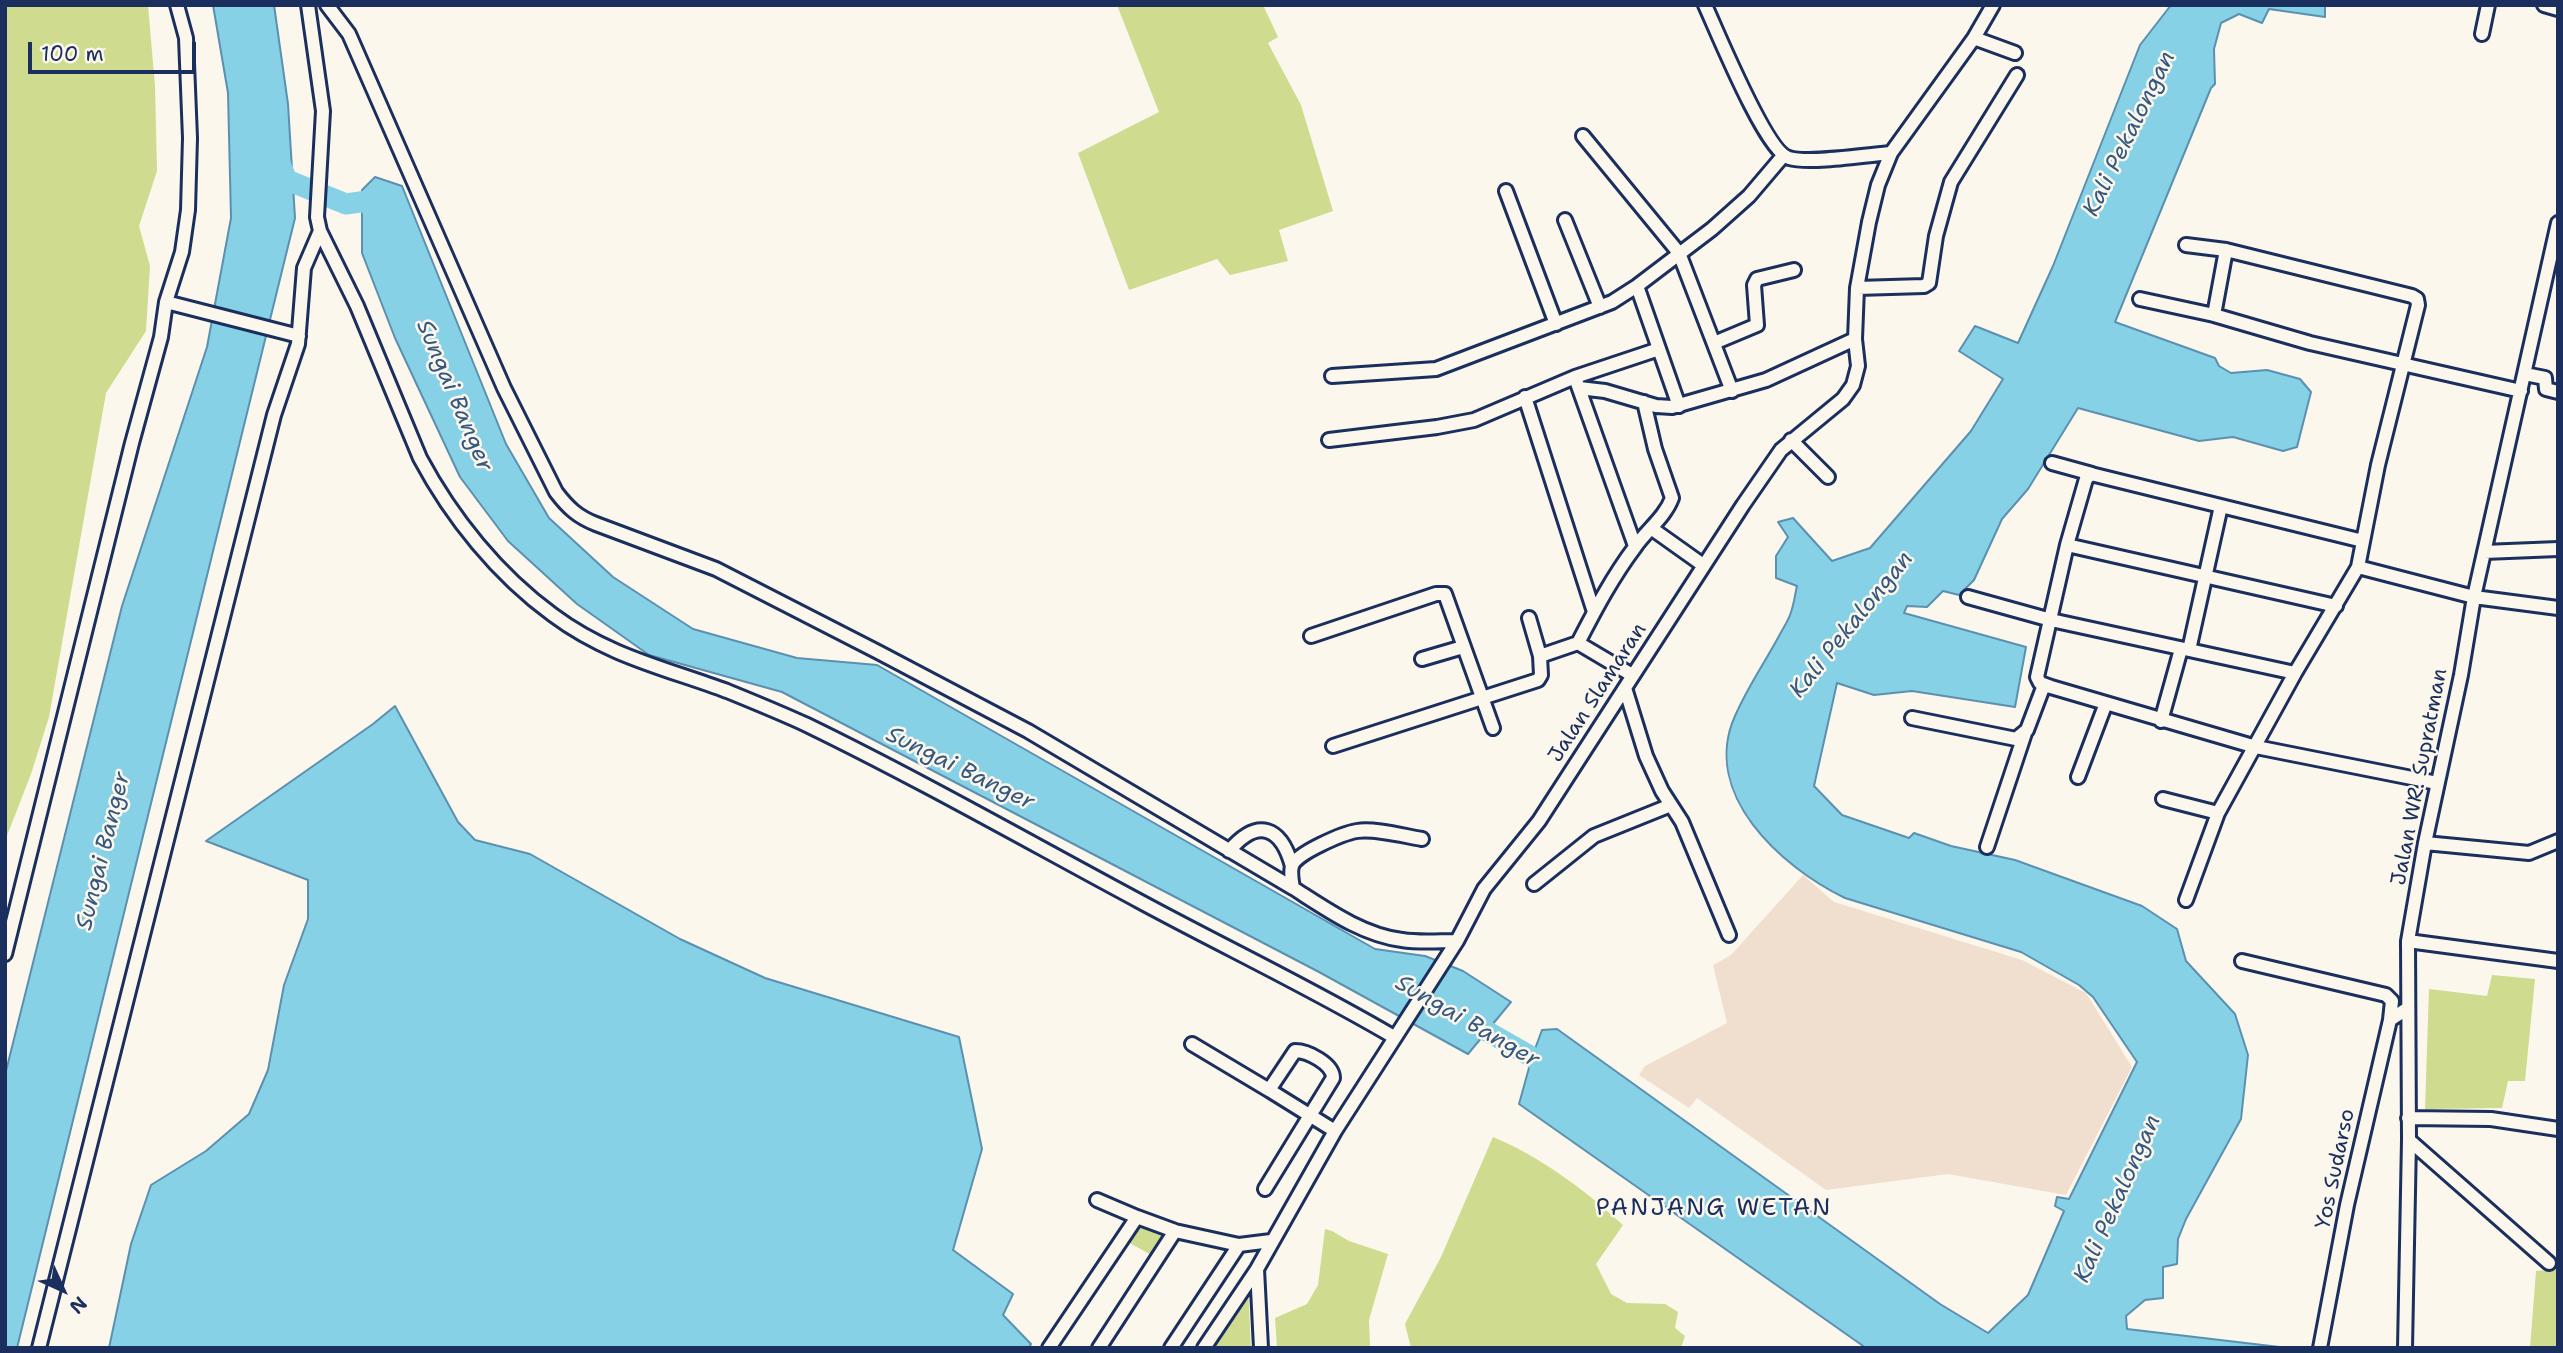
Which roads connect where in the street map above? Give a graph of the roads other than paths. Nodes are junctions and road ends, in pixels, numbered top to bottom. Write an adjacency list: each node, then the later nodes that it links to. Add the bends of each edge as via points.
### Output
1 (177, 5): 29 (street, via 186,38 188,210)
2 (308, 5): 19 (street, via 323,111)
3 (327, 5): 96 (street, via 349,34 504,388 566,506 578,517 716,569 878,652 1028,731)
4 (1705, 5): 15 (street, via 1749,102)
5 (1993, 5): 10 (street, Jalan Slamaran)
6 (2488, 5): 9 (street)
7 (2544, 5): 8 (street)
8 (2558, 9)
9 (2482, 34)
10 (1973, 38): 11 (street); 14 (street, Jalan Slamaran)
11 (2015, 52)
12 (2017, 75): 27 (street, via 1951,182 1929,283)
13 (1583, 136): 23 (street)
14 (1891, 153): 15 (street, via 1800,160); 27 (street, Jalan Slamaran, via 1868,222)
15 (1783, 156): 23 (street, via 1749,196)
16 (1506, 191): 32 (street)
17 (1565, 220): 30 (street)
18 (2558, 223): 21 (street, Jalan WR. Supratman)
19 (320, 231): 33 (street, via 304,268); 109 (street, via 358,306 420,458 445,502 496,563 552,614 607,648 726,691 833,738)
20 (2186, 244): 22 (street)
21 (2555, 247): 25 (street, Jalan WR. Supratman)
22 (2226, 250): 31 (street); 37 (street, via 2415,296 2418,305)
23 (1679, 253): 26 (street); 35 (street)
24 (1794, 270): 35 (street, via 1757,279 1758,323)
25 (2554, 273): 39 (street, Jalan WR. Supratman)
26 (1637, 286): 30 (street); 36 (street)
27 (1857, 288): 34 (street, Jalan Slamaran)
28 (2140, 299): 31 (street)
29 (168, 303): 33 (street); 104 (street)
30 (1600, 307): 32 (street)
31 (2214, 316): 37 (street)
32 (1556, 324): 38 (street, via 1436,369)
33 (297, 335): 126 (street)
34 (1855, 339): 41 (street); 48 (street, Jalan Slamaran, via 1857,376 1849,392)
35 (1714, 343): 41 (street)
36 (1659, 349): 40 (street); 46 (street)
37 (2404, 363): 42 (street); 54 (street)
38 (1332, 376)
39 (2535, 376): 42 (street, Jalan WR. Supratman); 43 (street, via 2546,380 2546,389)
40 (1577, 382): 44 (street); 45 (street); 56 (street)
41 (1732, 391): 46 (street)
42 (2521, 391): 58 (street, Jalan WR. Supratman)
43 (2558, 392)
44 (1525, 397): 47 (street, via 1457,424); 66 (street)
45 (1644, 402): 46 (street, via 1665,408); 53 (street, via 1673,496)
46 (1679, 406)
47 (1329, 440)
48 (1791, 440): 51 (street); 59 (street, Jalan Slamaran)
49 (2052, 463): 50 (street)
50 (2092, 474): 52 (street); 55 (street, via 2086,479)
51 (1828, 477)
52 (2221, 506): 54 (street); 61 (street)
53 (1651, 528): 56 (street); 59 (street)
54 (2363, 541): 60 (street)
55 (2067, 545): 61 (street); 68 (street)
56 (1635, 546): 66 (street)
57 (2558, 549): 58 (street)
58 (2484, 552): 63 (street, Jalan WR. Supratman)
59 (1703, 565): 76 (street, Jalan Slamaran)
60 (2358, 567): 63 (street); 64 (street)
61 (2204, 578): 64 (street); 72 (street)
62 (1968, 597): 68 (street)
63 (2478, 597): 65 (street); 88 (street, Jalan WR. Supratman)
64 (2336, 606): 75 (street)
65 (2558, 608)
66 (1594, 612): 70 (street)
67 (1529, 618): 73 (street)
68 (2051, 620): 72 (street); 77 (street, via 2036,675)
69 (1311, 636): 71 (street, via 1442,593 1450,603)
70 (1578, 643): 73 (street); 76 (street)
71 (1463, 647): 74 (street); 79 (street)
72 (2185, 649): 75 (street); 82 (street)
73 (1540, 656): 79 (street, via 1538,680)
74 (1422, 659)
75 (2295, 673): 86 (street)
76 (1632, 676): 78 (street, Jalan Slamaran)
77 (2044, 685): 80 (street); 84 (street)
78 (1625, 688): 90 (street, via 1646,756); 102 (street, Jalan Slamaran, via 1539,821 1484,890)
79 (1482, 699): 83 (street); 85 (street)
80 (2106, 703): 82 (street); 87 (street)
81 (1912, 718): 84 (street, via 2013,740)
82 (2161, 721): 86 (street)
83 (1493, 728)
84 (2025, 733): 95 (street)
85 (1333, 746)
86 (2256, 747): 88 (street); 91 (street)
87 (2078, 777)
88 (2437, 783): 94 (street, Jalan WR. Supratman)
89 (2163, 799): 91 (street)
90 (1671, 805): 98 (street, via 1594,836); 101 (street)
91 (2218, 813): 100 (street)
92 (1422, 839): 97 (street, via 1359,830 1306,852)
93 (2558, 841): 94 (street, via 2529,853)
94 (2425, 843): 103 (street, Jalan WR. Supratman)
95 (1987, 847)
96 (1229, 851): 97 (street, via 1251,832 1272,832 1287,848); 99 (street)
97 (1292, 866): 99 (street)
98 (1534, 884)
99 (1293, 888): 102 (street, via 1376,935 1404,941)
100 (2186, 900)
101 (1729, 935)
102 (1457, 941): 109 (street, Jalan Slamaran)
103 (2408, 941): 106 (street); 107 (street, Jalan WR. Supratman)
104 (5, 954)
105 (2242, 961): 108 (street, via 2386,995 2392,1001)
106 (2558, 961)
107 (2408, 1007): 108 (street); 113 (street, Jalan WR. Supratman)
108 (2390, 1020): 131 (street, Yos Sudarso)
109 (1394, 1037): 115 (street, Jalan Slamaran)
110 (1192, 1044): 111 (street)
111 (1269, 1090): 112 (street); 112 (street, via 1291,1054 1303,1051 1334,1072)
112 (1311, 1116): 115 (street); 117 (street)
113 (2408, 1118): 114 (street, via 2491,1119); 116 (street, Jalan WR. Supratman)
114 (2558, 1129)
115 (1335, 1131): 121 (street, Jalan Slamaran)
116 (2409, 1140): 123 (street); 132 (street, Jalan WR. Supratman)
117 (1265, 1189)
118 (1097, 1200): 119 (street)
119 (1137, 1217): 120 (street); 125 (street)
120 (1175, 1231): 122 (street); 127 (street)
121 (1271, 1241): 122 (street); 124 (street, Jalan Slamaran)
122 (1239, 1245): 128 (street)
123 (2549, 1263)
124 (1257, 1269): 129 (street, Jalan Slamaran); 130 (street)
125 (1053, 1346)
126 (39, 1348)
127 (1099, 1348)
128 (1171, 1348)
129 (1204, 1348)
130 (1261, 1348)
131 (2320, 1348)
132 (2405, 1348)

